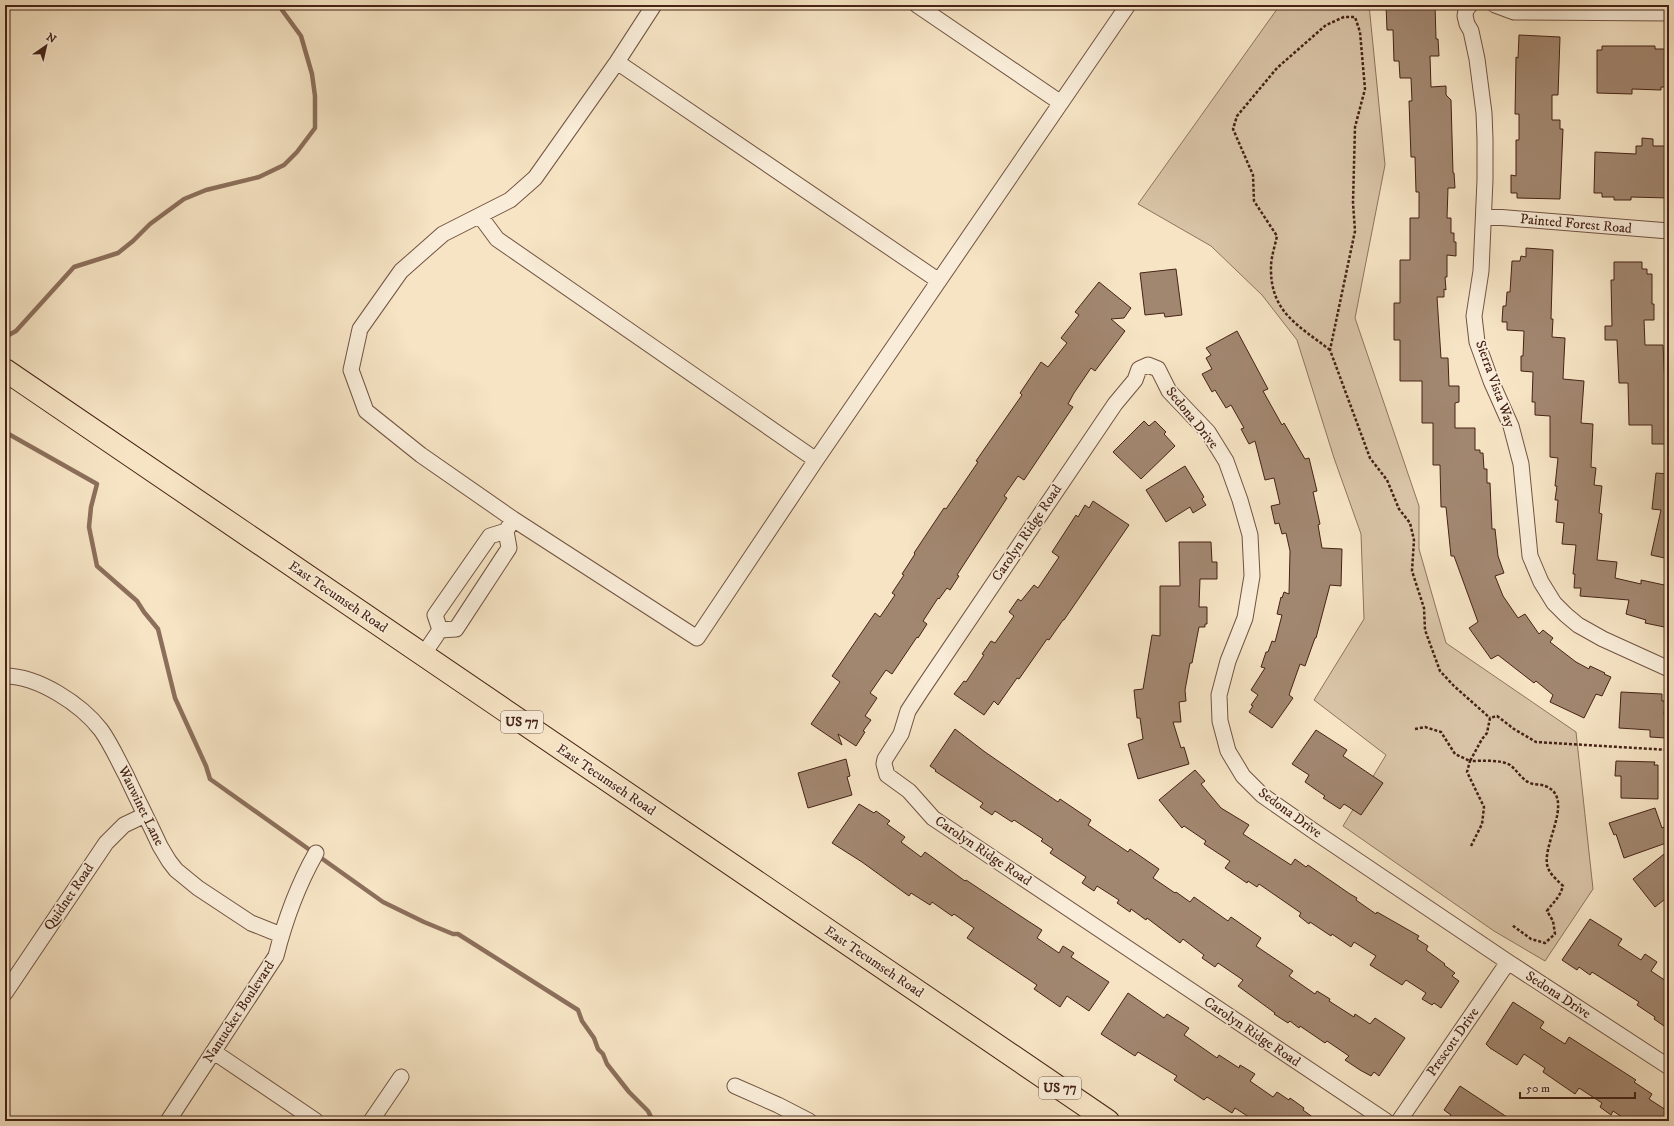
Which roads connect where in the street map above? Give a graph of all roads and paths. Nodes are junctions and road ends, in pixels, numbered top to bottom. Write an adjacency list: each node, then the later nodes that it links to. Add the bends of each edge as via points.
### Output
1 (654, 5): 7 (street)
2 (917, 5): 8 (street)
3 (1128, 5): 8 (street)
4 (1469, 5): 10 (street, Sierra Vista Way, via 1465,16 1466,24 1471,31 1478,59 1484,113)
5 (1495, 5): 6 (street, via 1514,12)
6 (1669, 13)
7 (617, 62): 9 (street, via 535,178 510,200); 12 (street)
8 (1061, 103): 12 (street)
9 (480, 216): 16 (street, via 497,239); 17 (street, via 443,234 401,271 360,329 351,370 366,412)
10 (1484, 216): 11 (street, Painted Forest Road); 20 (street, Sierra Vista Way, via 1481,271 1474,316 1477,342 1510,426 1521,464 1530,556 1541,582 1554,603 1578,625)
11 (1669, 231)
12 (939, 281): 16 (street)
13 (1330, 350): 13 (path, via 1355,231 1355,127 1366,89 1360,32 1355,17 1344,17 1326,26 1277,68 1237,116 1233,129 1253,175 1254,201 1277,236 1271,266 1275,296 1287,316); 22 (path, via 1370,458 1387,480 1399,509 1410,523 1414,540 1412,571 1424,608 1425,630 1440,671)
14 (1158, 369): 31 (street, Sedona Drive, via 1169,391 1208,432 1226,461 1250,535 1252,576 1245,618 1218,695 1220,721 1228,751 1242,776 1262,796); 42 (street, Carolyn Ridge Road, via 1148,365 1139,369 1135,380 1115,404 912,704 901,734 885,759 885,770 890,778 909,791 933,818)
15 (5, 370): 19 (main road, East Tecumseh Road / US 77)
16 (816, 460): 17 (street, via 697,638)
17 (509, 525): 18 (street, via 490,536 435,615); 18 (street, via 509,548 456,629)
18 (440, 630): 19 (street)
19 (423, 655): 41 (main road, East Tecumseh Road / US 77)
20 (1669, 669)
21 (5, 676): 26 (street, Wauwinet Lane, via 24,679 42,686 58,694 87,716 112,746)
22 (1490, 718): 24 (path, via 1497,716 1536,742); 25 (path, via 1487,733)
23 (1415, 729): 25 (path, via 1425,727 1441,732 1455,754)
24 (1669, 750)
25 (1470, 761): 27 (path, via 1467,772 1484,807 1482,824); 29 (path, via 1510,765 1518,775 1530,783 1546,786 1556,794 1559,812 1546,861 1549,871 1563,886 1560,897 1547,911 1553,921 1555,934 1545,943 1531,939)
26 (145, 815): 30 (street, Wauwinet Lane, via 169,861 184,877 251,923); 32 (street, Quidnet Road, via 124,825 106,843)
27 (1471, 846)
28 (316, 852): 30 (street, Nantucket Boulevard, via 300,882)
29 (1512, 925)
30 (281, 935): 33 (street, Nantucket Boulevard, via 276,956)
31 (1508, 962): 34 (street, Sedona Drive); 43 (street, Prescott Drive)
32 (5, 993)
33 (214, 1052): 37 (street, Nantucket Boulevard); 38 (street)
34 (1669, 1067)
35 (401, 1077): 39 (street)
36 (735, 1086): 40 (street)
37 (168, 1121)
38 (316, 1121)
39 (371, 1121)
40 (809, 1121)
41 (1108, 1121)
42 (1386, 1121)
43 (1399, 1121)

